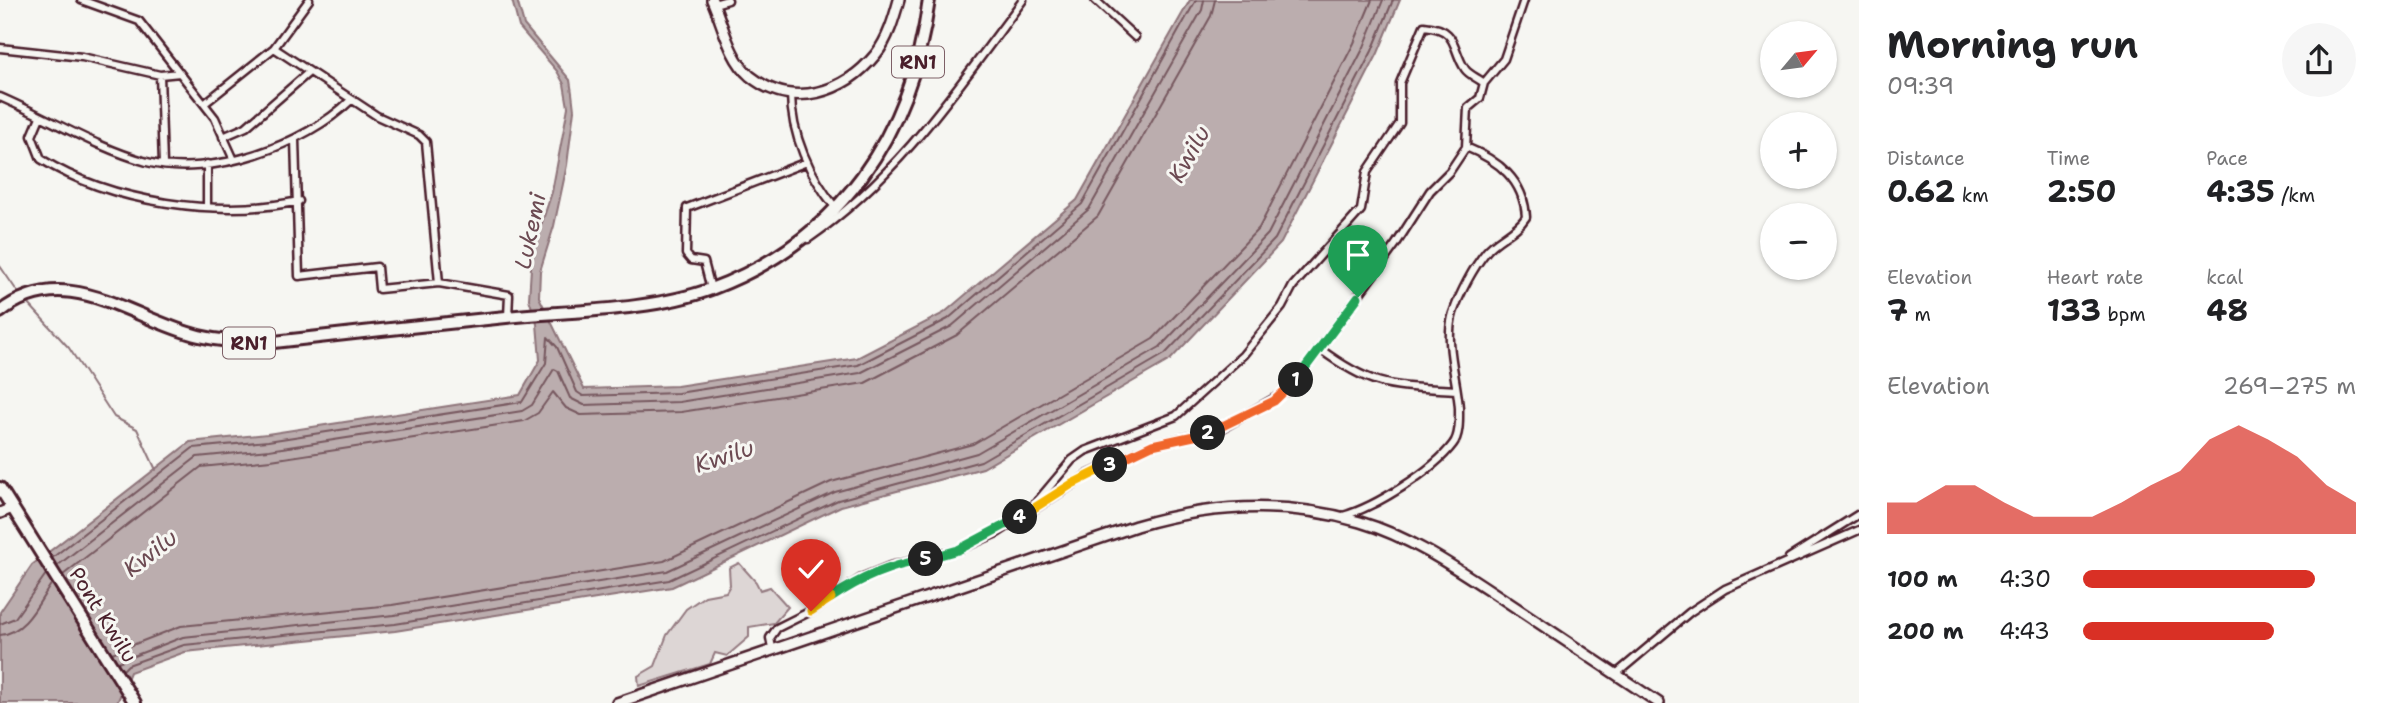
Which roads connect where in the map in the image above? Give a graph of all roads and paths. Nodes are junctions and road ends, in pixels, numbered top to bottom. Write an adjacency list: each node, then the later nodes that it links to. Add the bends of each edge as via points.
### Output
1 (81, 0): 10 (street)
2 (309, 0): 13 (street)
3 (728, 0): 9 (street)
4 (899, 0): 18 (main road, via 878,52 848,82 815,95)
5 (929, 0): 32 (highway, RN1, via 918,63 897,121 864,174)
6 (1023, 0): 33 (street, via 890,170 831,223)
7 (1095, 0): 11 (street)
8 (1524, 0): 17 (street, via 1509,50)
9 (713, 2): 18 (main road, via 734,56 749,75)
10 (105, 4): 14 (street, via 139,21)
11 (1135, 37)
12 (0, 48): 16 (street, via 82,57)
13 (274, 48): 15 (street); 21 (street)
14 (180, 73): 16 (street); 21 (street)
15 (308, 73): 20 (street); 23 (street, via 246,127)
16 (160, 75): 28 (street)
17 (1484, 83): 25 (street, via 1480,98 1466,112); 43 (street, via 1464,68 1449,36 1424,26 1400,83 1400,123 1367,172 1360,210 1293,286 1259,336 1176,416 1072,460)
18 (791, 94): 27 (street, via 793,118)
19 (0, 97): 22 (street)
20 (351, 100): 24 (street, via 332,119); 34 (street, via 426,142)
21 (204, 104): 23 (street)
22 (40, 117): 28 (street, via 101,145); 31 (street, via 32,136 41,159 53,167 121,194)
23 (223, 137): 26 (street)
24 (295, 139): 26 (street); 30 (street)
25 (1466, 147): 38 (street); 39 (street, via 1486,155 1509,174 1522,195 1526,217 1486,251 1452,316)
26 (234, 160): 29 (street)
27 (807, 162): 32 (street); 35 (street, via 687,208 686,254 704,262)
28 (163, 164): 29 (street)
29 (207, 164): 31 (street)
30 (299, 201): 31 (street, via 274,206); 34 (street, via 299,276 377,267 379,289)
31 (207, 205)
32 (835, 207): 33 (highway, RN1)
33 (775, 257): 35 (highway, RN1)
34 (439, 283): 37 (street, via 509,295)
35 (712, 289): 37 (highway, RN1, via 662,301)
36 (0, 312): 37 (highway, RN1, via 17,299 35,294 82,292 197,335 236,343)
37 (510, 317)
38 (1320, 349): 39 (street, via 1367,380); 43 (street, via 1289,390 1274,401 1221,429 1166,440 1135,452)
39 (1456, 390): 45 (street, via 1458,434 1453,444 1383,500)
40 (0, 488): 41 (highway, Pont Kwilu)
41 (12, 508): 42 (main road); 50 (highway, Pont Kwilu)
42 (0, 513)
43 (1028, 513): 48 (street, via 958,550 863,577 777,628 770,638)
44 (1859, 514): 47 (street)
45 (1339, 517): 48 (main road, via 1256,506 1168,516); 49 (main road, via 1424,549)
46 (1859, 530): 47 (street)
47 (1779, 565): 49 (street, via 1704,601)
48 (772, 648): 51 (main road)
49 (1616, 674): 52 (main road)
50 (135, 703)
51 (617, 703)
52 (1659, 703)

